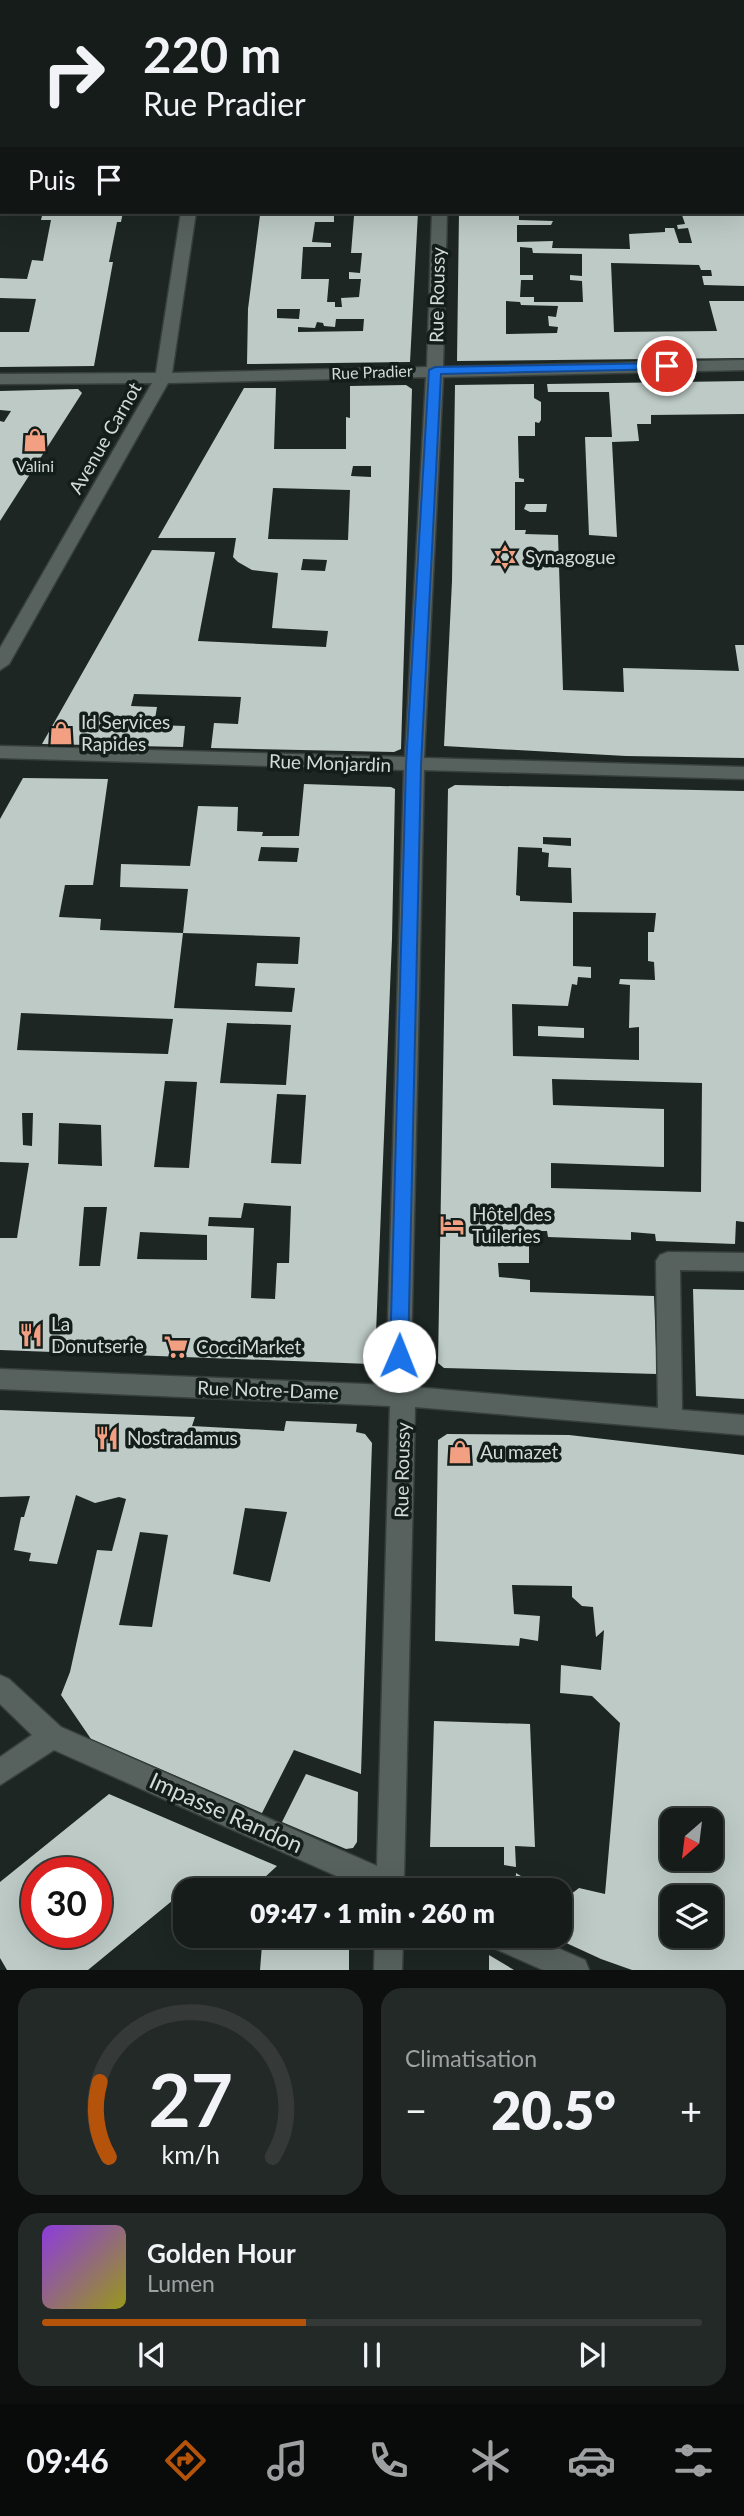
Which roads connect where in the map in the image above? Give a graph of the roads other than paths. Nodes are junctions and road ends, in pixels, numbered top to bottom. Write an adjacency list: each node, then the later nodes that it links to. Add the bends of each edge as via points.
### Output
1 (188, 214): 5 (street, Avenue Carnot)
2 (439, 214): 4 (street, Rue Roussy)
3 (744, 365): 4 (street, Rue Pradier)
4 (435, 370): 5 (street, Rue Pradier); 9 (street, Rue Roussy)
5 (163, 378): 6 (street, Rue Pradier); 7 (street, Avenue Carnot)
6 (0, 379)
7 (0, 664)
8 (0, 752): 9 (street, Rue Monjardin)
9 (414, 765): 10 (street, Rue Monjardin); 13 (street, Rue Roussy, via 399,1356)
10 (744, 773)
11 (744, 1262): 14 (street, via 668,1261)
12 (0, 1379): 13 (street, Rue Notre-Dame)
13 (402, 1395): 14 (street, Rue Notre-Dame); 20 (street, Rue Roussy)
14 (670, 1419): 15 (street, Rue Notre-Dame)
15 (744, 1425)
16 (0, 1687): 17 (street, Impasse Randon)
17 (52, 1736): 18 (street); 19 (street, Impasse Randon)
18 (0, 1772)
19 (368, 1878)
20 (393, 1878)
21 (389, 1948): 23 (street)
22 (526, 1948): 24 (street)
23 (388, 1970)
24 (575, 1970)

